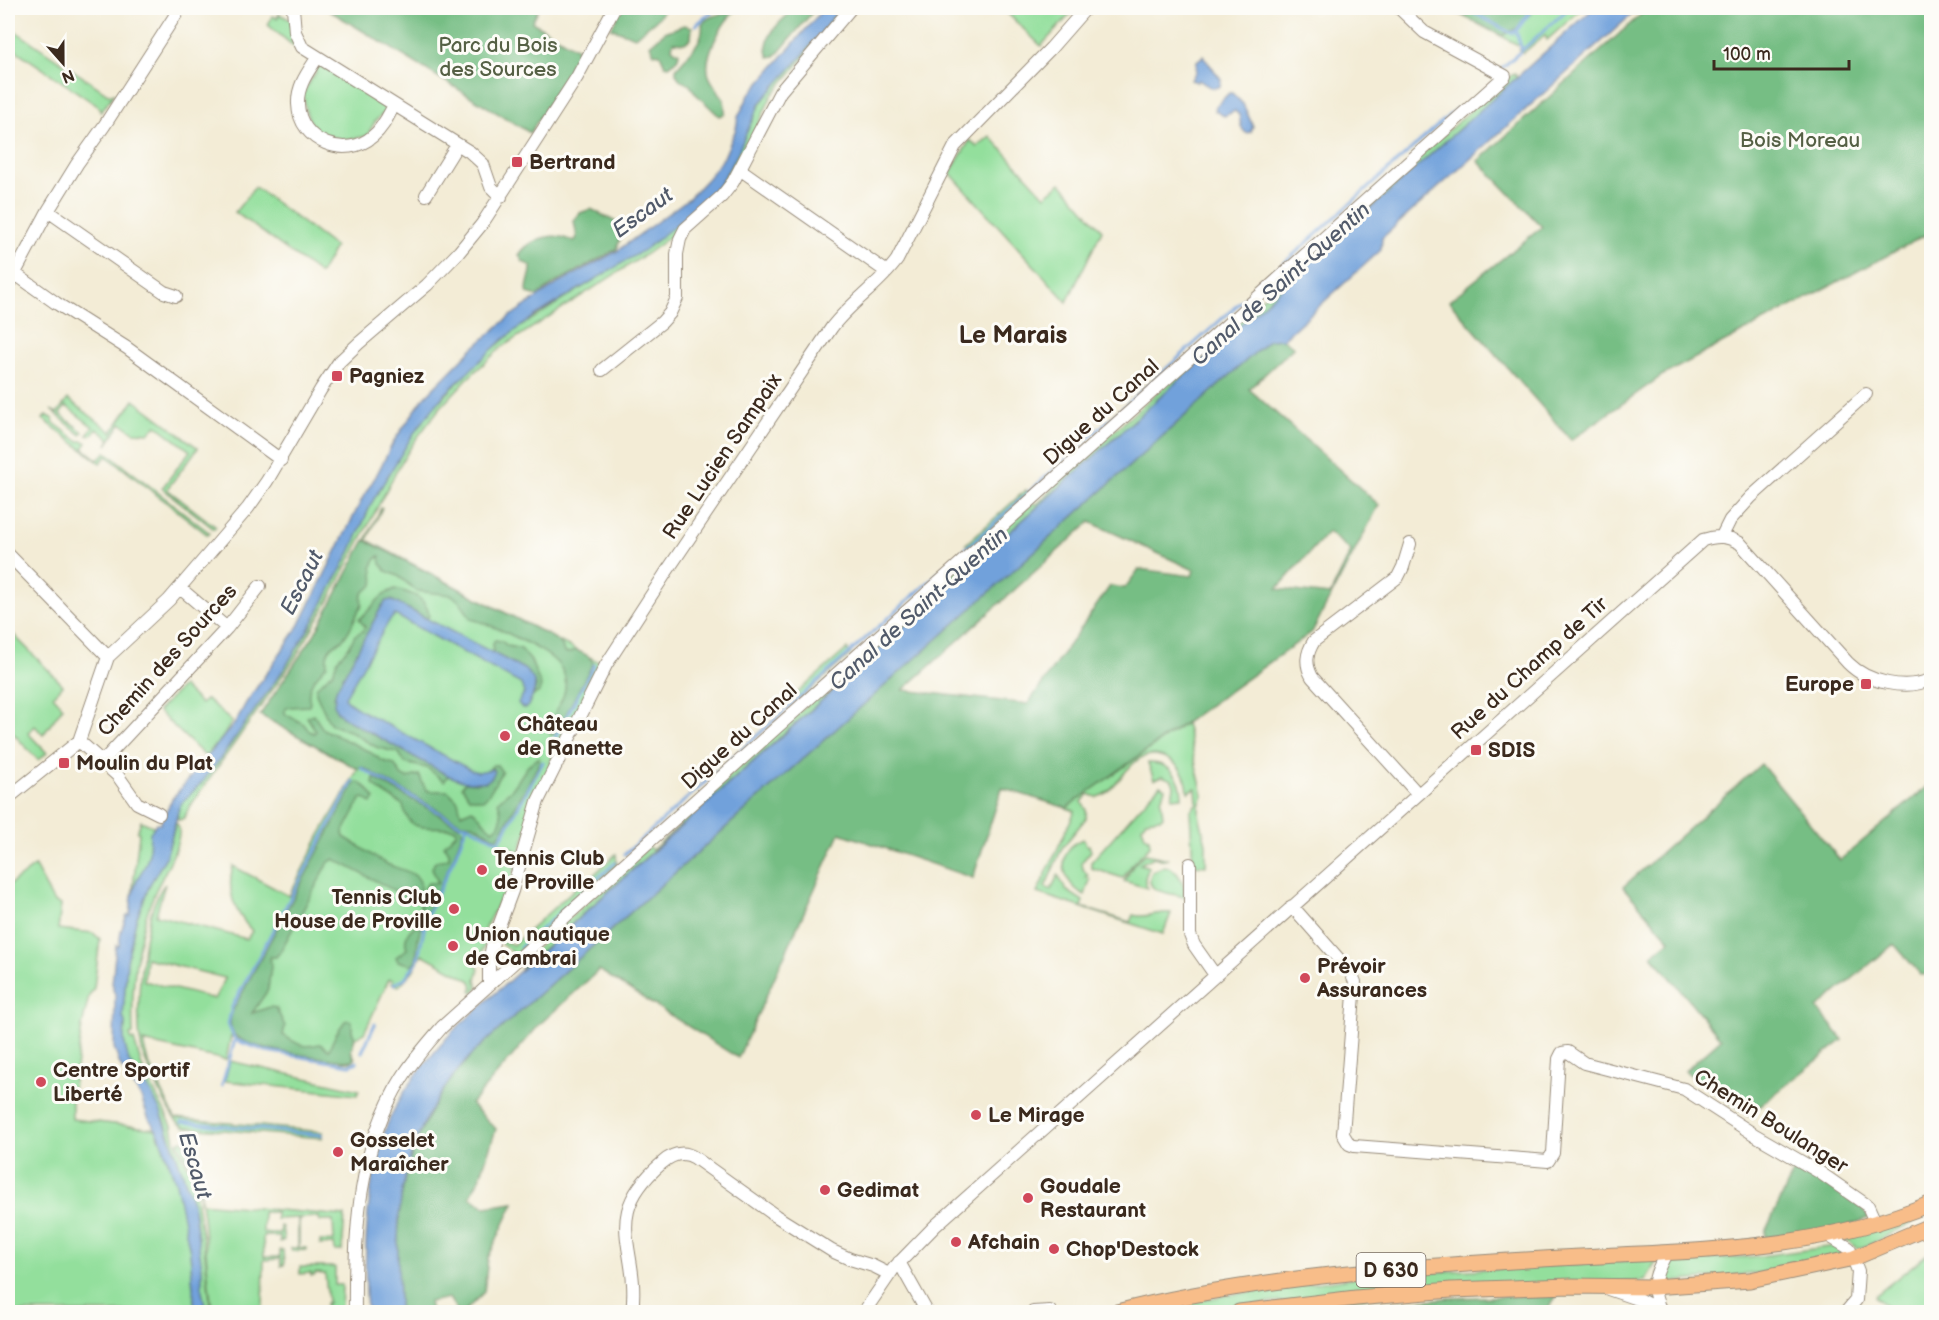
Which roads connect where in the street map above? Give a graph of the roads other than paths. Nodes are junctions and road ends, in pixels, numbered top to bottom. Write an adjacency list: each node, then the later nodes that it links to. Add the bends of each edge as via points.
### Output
1 (180, 8): 13 (street)
2 (293, 8): 7 (street, via 299,44)
3 (614, 8): 12 (street, via 577,77)
4 (851, 8): 10 (street, via 780,92)
5 (1086, 8): 14 (street, Rue Lucien Sampaix, via 958,142 908,240)
6 (1399, 8): 37 (street, Digue du Canal, via 1424,32 1505,76)
7 (317, 58): 8 (street); 8 (street, via 302,82 298,105 305,126 320,141 342,147 363,143 380,129)
8 (394, 105): 9 (street)
9 (457, 145): 11 (street); 12 (street, via 480,161 490,187)
10 (741, 170): 14 (street); 18 (street, via 680,239 674,308)
11 (426, 195)
12 (501, 197): 20 (street, via 471,239 436,276 344,357)
13 (48, 211): 15 (street); 17 (street, via 164,292)
14 (887, 272): 37 (street, Rue Lucien Sampaix, via 846,310 828,333 608,661 538,801 492,946)
15 (14, 273): 16 (street); 20 (street, via 127,348)
16 (8, 286)
17 (176, 296)
18 (602, 370)
19 (1866, 394): 21 (street, via 1750,497)
20 (281, 460): 25 (street, via 248,508)
21 (1722, 536): 28 (street, via 1743,546 1859,673 1904,684 1918,685); 31 (street, Rue du Champ de Tir, via 1704,540 1692,549)
22 (1410, 544): 31 (street, via 1398,577 1314,641 1307,659 1312,677)
23 (8, 554): 27 (street)
24 (260, 586): 26 (street, Chemin des Sources)
25 (180, 588): 26 (street); 27 (street)
26 (227, 628): 30 (street, Chemin des Sources)
27 (108, 657): 29 (street)
28 (1932, 679)
29 (79, 741): 30 (street); 32 (street)
30 (102, 761): 33 (street, via 137,803)
31 (1418, 794): 35 (street, Rue du Champ de Tir)
32 (8, 798)
33 (159, 814)
34 (1190, 864): 36 (street, via 1190,935)
35 (1292, 906): 36 (street, Rue du Champ de Tir); 40 (street, Chemin Boulanger, via 1355,982 1343,1134 1349,1144 1548,1161 1553,1153 1558,1063 1562,1053 1568,1052 1584,1063 1684,1089 1868,1206)
36 (1215, 975): 45 (street, Rue du Champ de Tir, via 923,1236)
37 (489, 984): 51 (street, Digue du Canal, via 418,1055 401,1078 379,1124 357,1218)
38 (1932, 1203): 40 (main road, D 630)
39 (1932, 1216): 43 (main road, via 1907,1228)
40 (1876, 1224): 42 (main road, D 630)
41 (1932, 1226): 43 (main road, D 630)
42 (1829, 1236): 44 (main road, D 630, via 1759,1246); 46 (street, via 1849,1248)
43 (1879, 1249): 46 (main road, D 630)
44 (1667, 1252): 49 (street, via 1654,1276); 56 (main road, D 630, via 1299,1278)
45 (899, 1262): 47 (street, Rue du Champ de Tir); 54 (street)
46 (1856, 1264): 49 (main road, D 630, via 1750,1280); 59 (street, via 1856,1300)
47 (889, 1274): 52 (street, via 832,1251 688,1154 672,1155 638,1186 628,1204); 53 (street, Rue du Champ de Tir)
48 (1604, 1287): 49 (main road, D 630); 57 (main road, D 630, via 1428,1292); 58 (street)
49 (1653, 1287): 58 (street)
50 (1050, 1311): 55 (street)
51 (355, 1312)
52 (632, 1312)
53 (864, 1312)
54 (927, 1312)
55 (1033, 1312)
56 (1118, 1312)
57 (1239, 1312)
58 (1663, 1312)
59 (1846, 1312)

